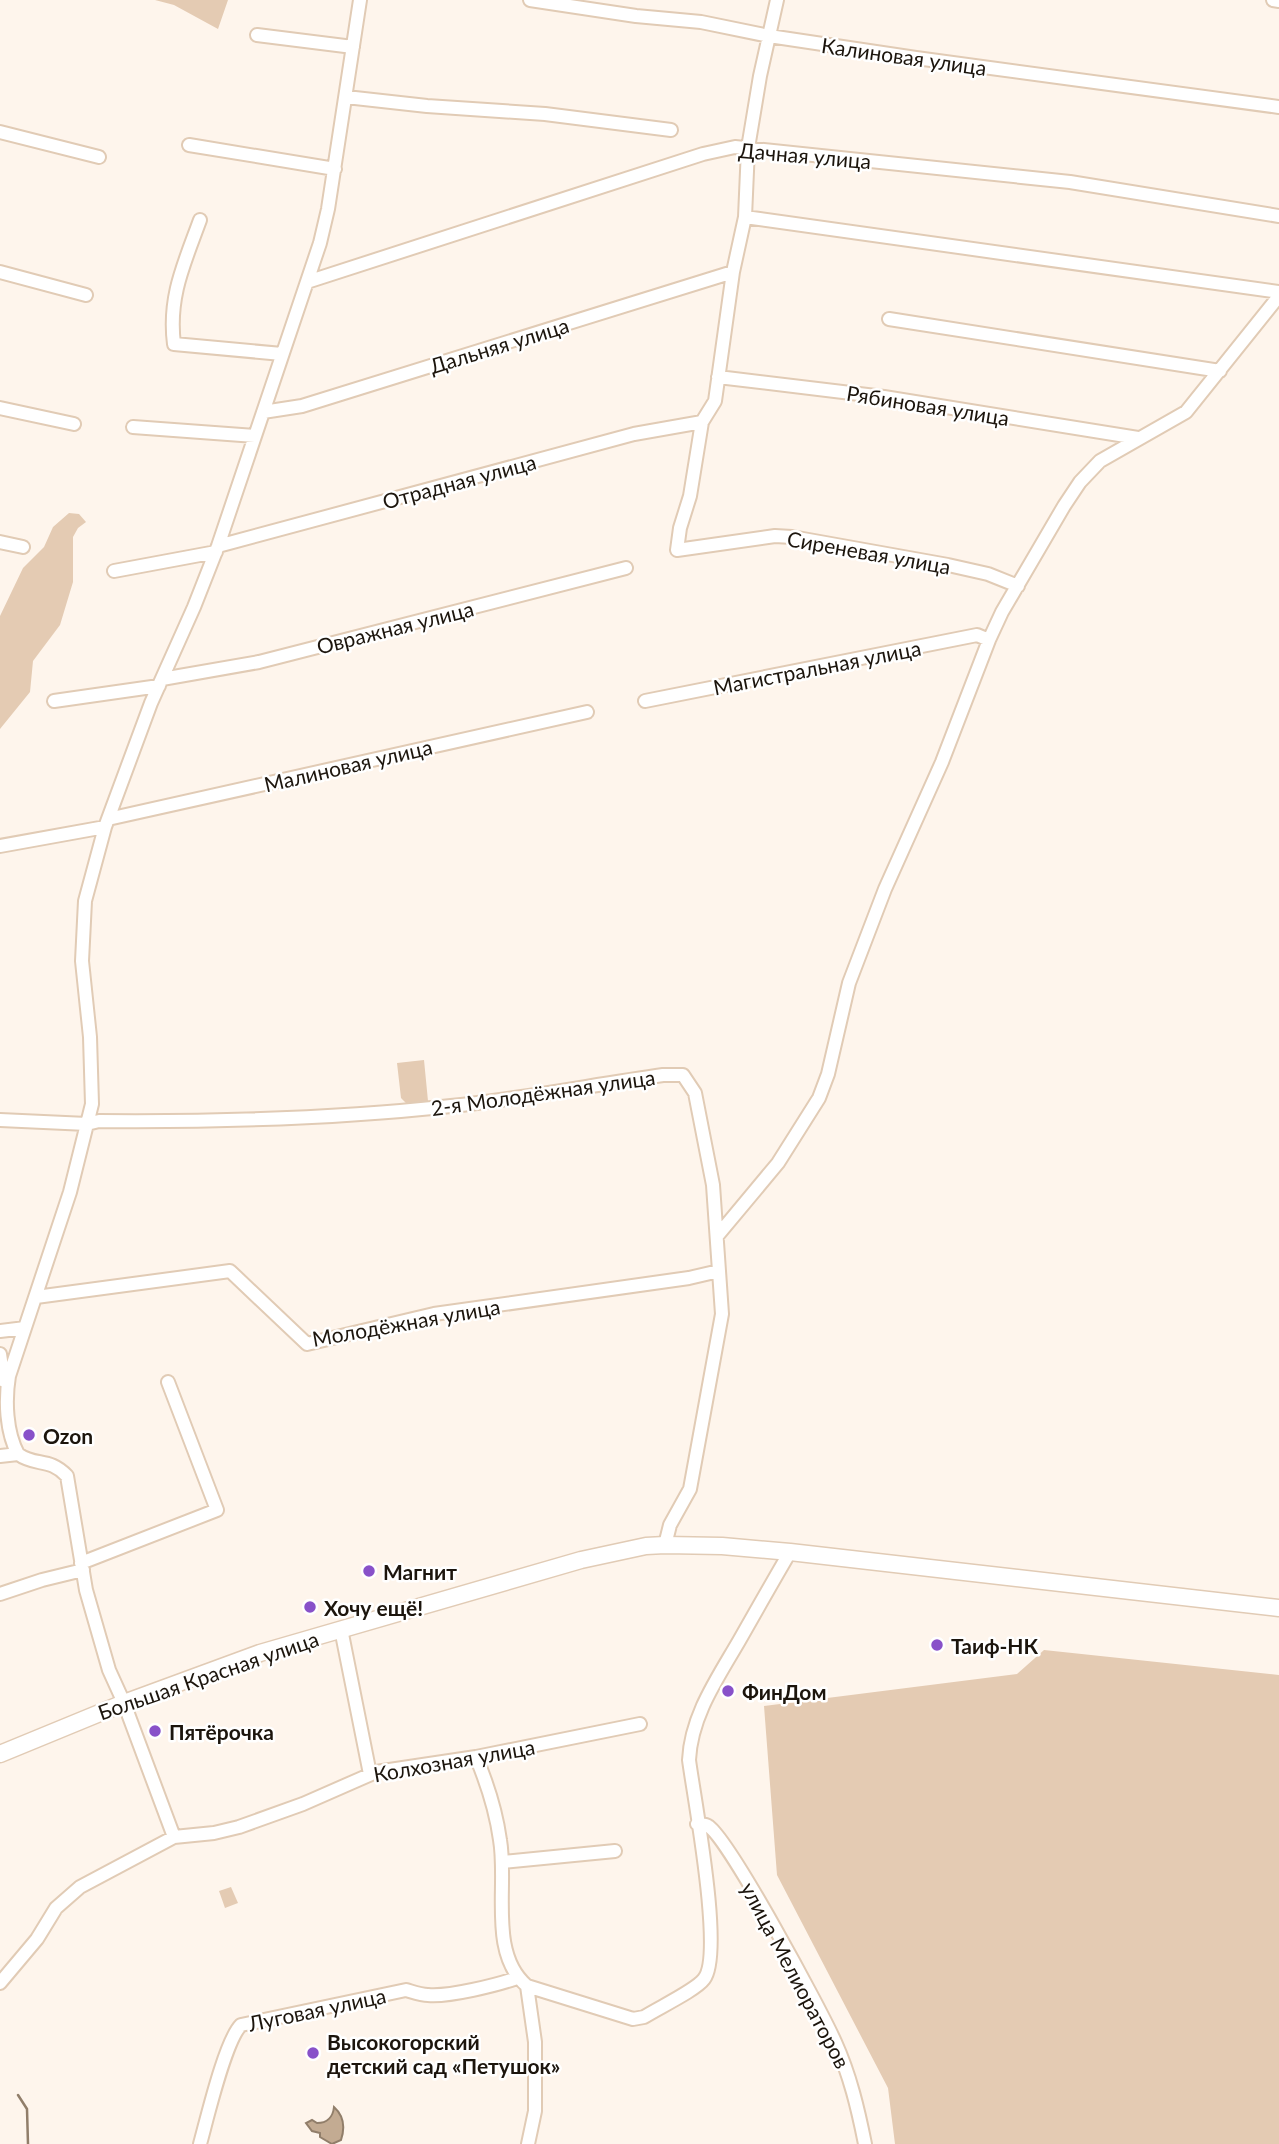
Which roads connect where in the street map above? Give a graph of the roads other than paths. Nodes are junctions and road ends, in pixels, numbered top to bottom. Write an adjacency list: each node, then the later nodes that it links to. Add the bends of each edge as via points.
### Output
1 (360, 0): 8 (street)
2 (530, 0): 7 (street, Калиновая улица, via 701,22)
3 (777, 0): 7 (street)
4 (1273, 0): 5 (street)
5 (1279, 1)
6 (257, 35): 8 (street)
7 (769, 36): 10 (street, Калиновая улица); 14 (street)
8 (353, 47): 9 (street)
9 (346, 97): 11 (street); 16 (street)
10 (1279, 107)
11 (671, 130)
12 (0, 132): 15 (street)
13 (189, 145): 16 (street)
14 (748, 149): 17 (street, Дачная улица, via 1070,182); 18 (street); 22 (street, Дачная улица, via 703,154)
15 (99, 157)
16 (335, 169): 22 (street)
17 (1279, 216)
18 (745, 217): 21 (street); 23 (street)
19 (200, 220): 26 (street, via 172,304 174,344)
20 (0, 272): 24 (street)
21 (733, 272): 28 (street); 30 (street, Дальняя улица, via 302,406)
22 (307, 282): 26 (street)
23 (1279, 294): 27 (street)
24 (86, 295)
25 (889, 319): 27 (street)
26 (282, 354): 30 (street)
27 (1220, 371): 35 (street, via 1186,412)
28 (718, 377): 31 (street, via 715,401); 35 (street, Рябиновая улица, via 884,397)
29 (0, 408): 32 (street)
30 (263, 412): 34 (street)
31 (702, 422): 38 (street, Отрадная улица, via 634,434); 41 (street, Сиреневая улица, via 677,550 792,537 948,565)
32 (74, 424)
33 (133, 427): 34 (street)
34 (255, 436): 38 (street)
35 (1138, 438): 41 (street, via 1100,461 1080,482)
36 (0, 541): 37 (street)
37 (23, 547)
38 (217, 549): 40 (street, Отрадная улица); 43 (street)
39 (626, 568): 43 (street, Овражная улица, via 259,662)
40 (114, 571)
41 (1018, 586): 42 (street)
42 (989, 640): 45 (street, Магистральная улица, via 977,635); 51 (street, via 859,953 818,1098 778,1163)
43 (160, 682): 44 (street, Овражная улица); 47 (street)
44 (54, 701)
45 (645, 701)
46 (587, 712): 47 (street, Малиновая улица)
47 (107, 823): 48 (street, Малиновая улица); 50 (street, via 85,901 82,961 92,1083)
48 (0, 846)
49 (0, 1120): 50 (street, 2-я Молодёжная улица)
50 (87, 1124): 51 (street, 2-я Молодёжная улица, via 329,1117 454,1106 683,1075 695,1093 706,1139); 53 (street, via 71,1192)
51 (718, 1236): 52 (street, 2-я Молодёжная улица)
52 (719, 1271): 53 (street, Молодёжная улица, via 434,1314 307,1344 230,1271); 61 (street, 2-я Молодёжная улица, via 722,1314 690,1489 670,1525)
53 (36, 1297): 54 (street)
54 (25, 1328): 55 (street); 58 (street)
55 (0, 1331)
56 (0, 1354): 58 (street)
57 (168, 1381): 63 (street, via 217,1510)
58 (5, 1397): 59 (street)
59 (18, 1454): 60 (street); 63 (street, via 56,1465 67,1476)
60 (0, 1456)
61 (665, 1545): 62 (main road, Большая Красная улица); 66 (main road, Большая Красная улица, via 581,1560)
62 (790, 1552): 65 (main road, Большая Красная улица); 72 (street, via 695,1723 689,1760)
63 (82, 1567): 64 (street); 67 (street, via 109,1670)
64 (0, 1594)
65 (1279, 1608)
66 (341, 1629): 67 (main road, Большая Красная улица); 71 (street)
67 (124, 1703): 69 (main road, Большая Красная улица); 73 (street)
68 (640, 1724): 70 (street, Колхозная улица)
69 (0, 1754)
70 (476, 1756): 71 (street, Колхозная улица); 75 (street, via 492,1803)
71 (370, 1774): 73 (street, Колхозная улица, via 239,1827)
72 (697, 1824): 76 (street, via 712,1923 710,1968 703,1981 633,2019); 80 (street, улица Мелиораторов, via 714,1833 752,1889 835,2041 855,2094)
73 (174, 1837): 77 (street, Колхозная улица, via 80,1887 56,1908)
74 (615, 1852): 75 (street)
75 (503, 1862): 76 (street, via 506,1955)
76 (522, 1982): 78 (street, Луговая улица, via 438,1995 406,1990 241,2025 214,2093); 79 (street, via 535,2042 535,2111)
77 (0, 1983)
78 (201, 2144)
79 (528, 2144)
80 (865, 2144)

